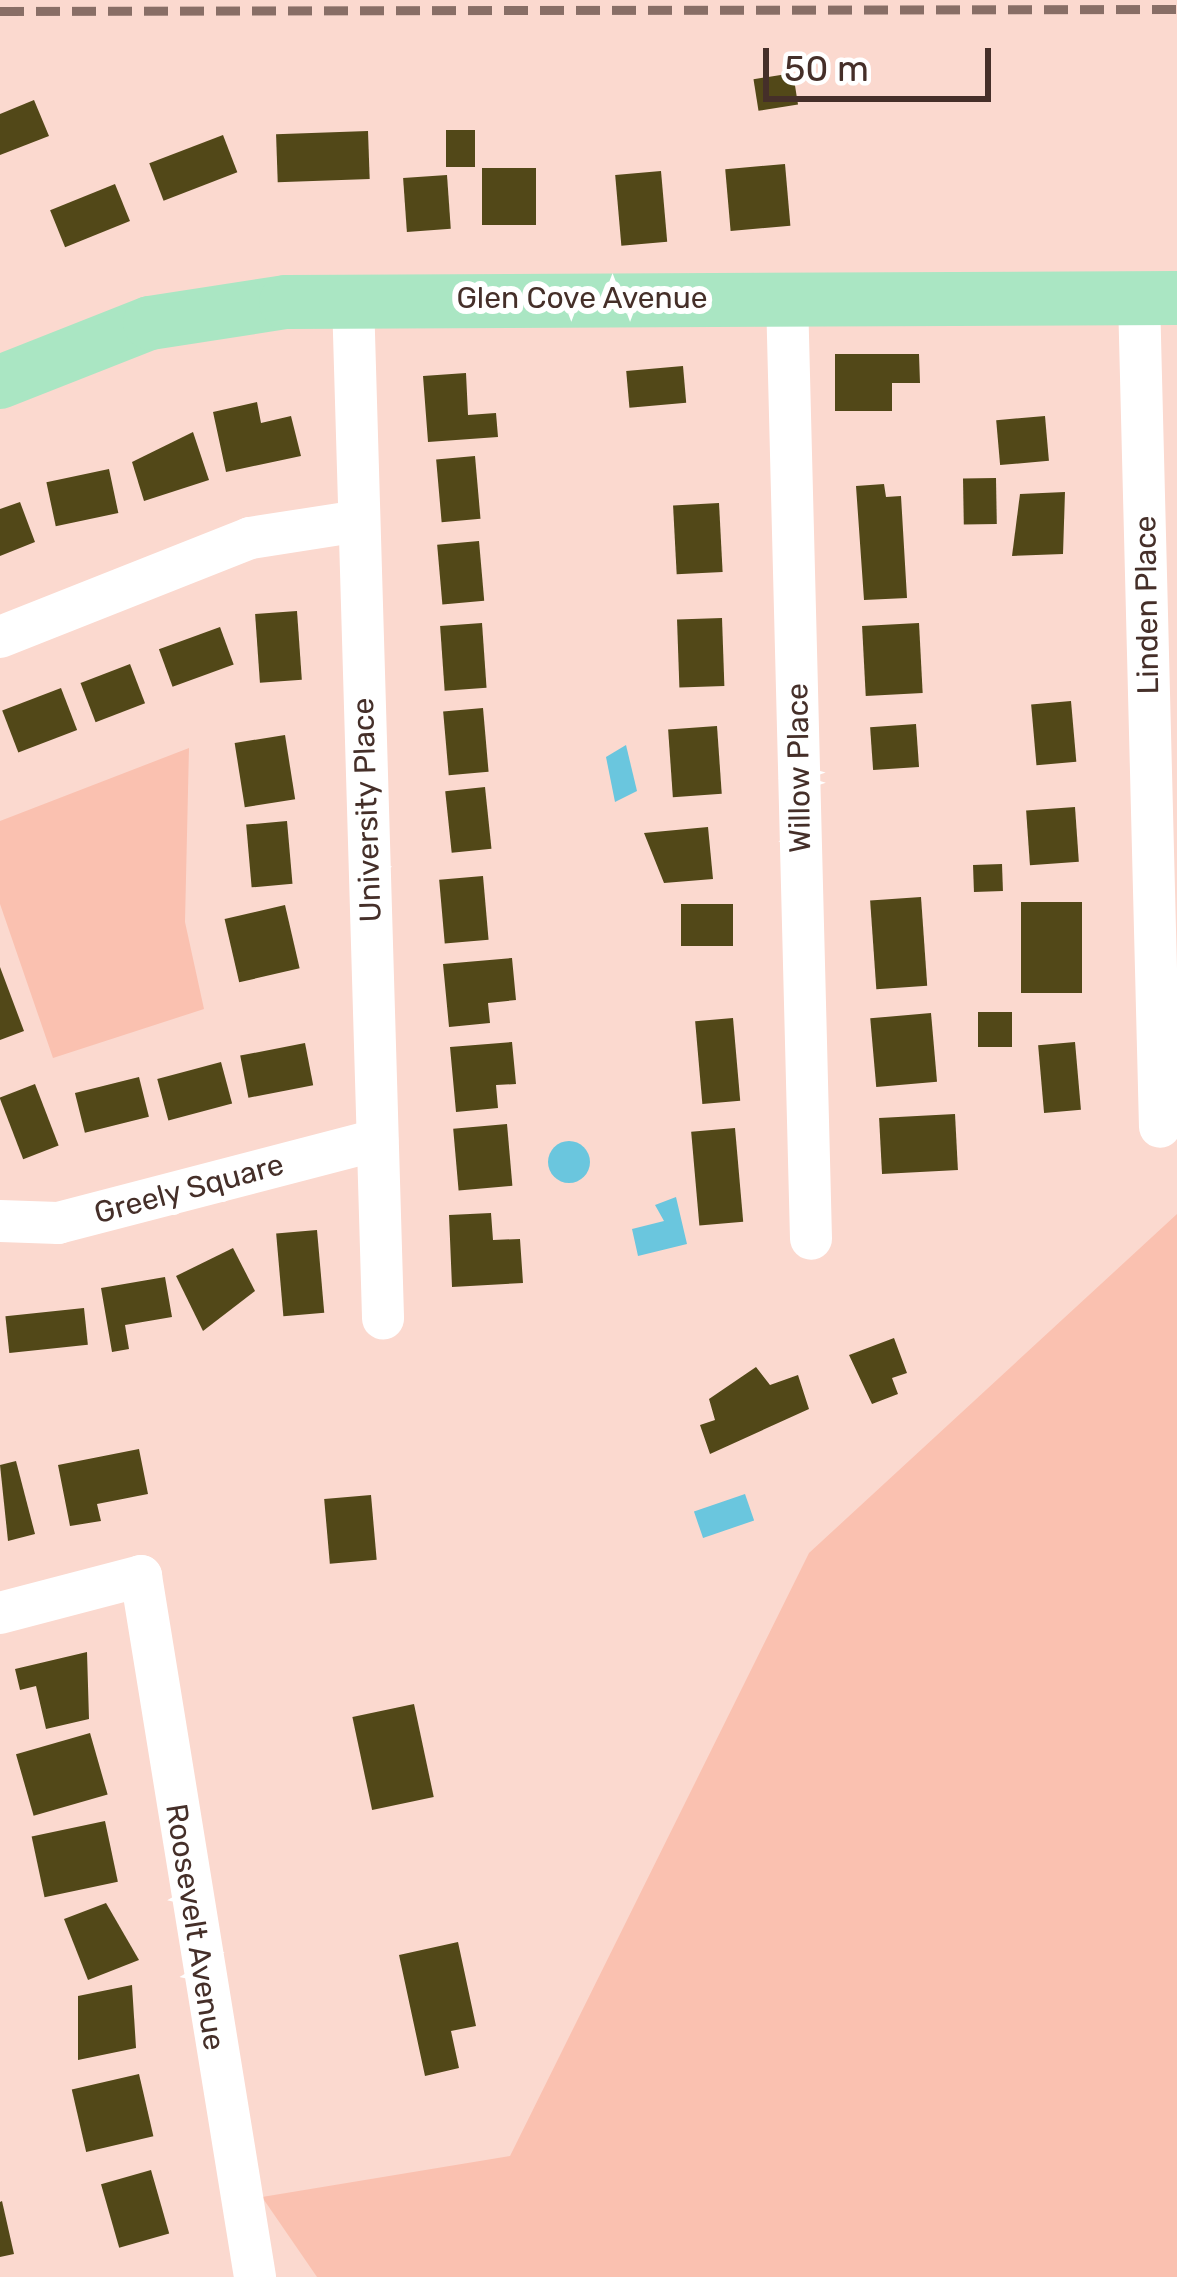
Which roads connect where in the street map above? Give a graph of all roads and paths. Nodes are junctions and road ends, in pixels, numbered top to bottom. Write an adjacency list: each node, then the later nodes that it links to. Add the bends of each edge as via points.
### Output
1 (787, 297): 2 (main road, Glen Cove Avenue); 3 (main road, Glen Cove Avenue); 10 (street, Willow Place)
2 (1158, 298): 7 (street, Linden Place)
3 (353, 300): 4 (main road, Glen Cove Avenue, via 187,314); 5 (street, University Place)
4 (0, 382)
5 (358, 521): 6 (street, via 250,538); 8 (street, University Place)
6 (0, 637)
7 (1160, 1127)
8 (377, 1139): 9 (street, Greely Square, via 58,1223); 11 (street, University Place)
9 (0, 1221)
10 (811, 1238)
11 (383, 1319)
12 (0, 1613): 13 (street, Roosevelt Avenue, via 141,1576)
13 (255, 2277)

